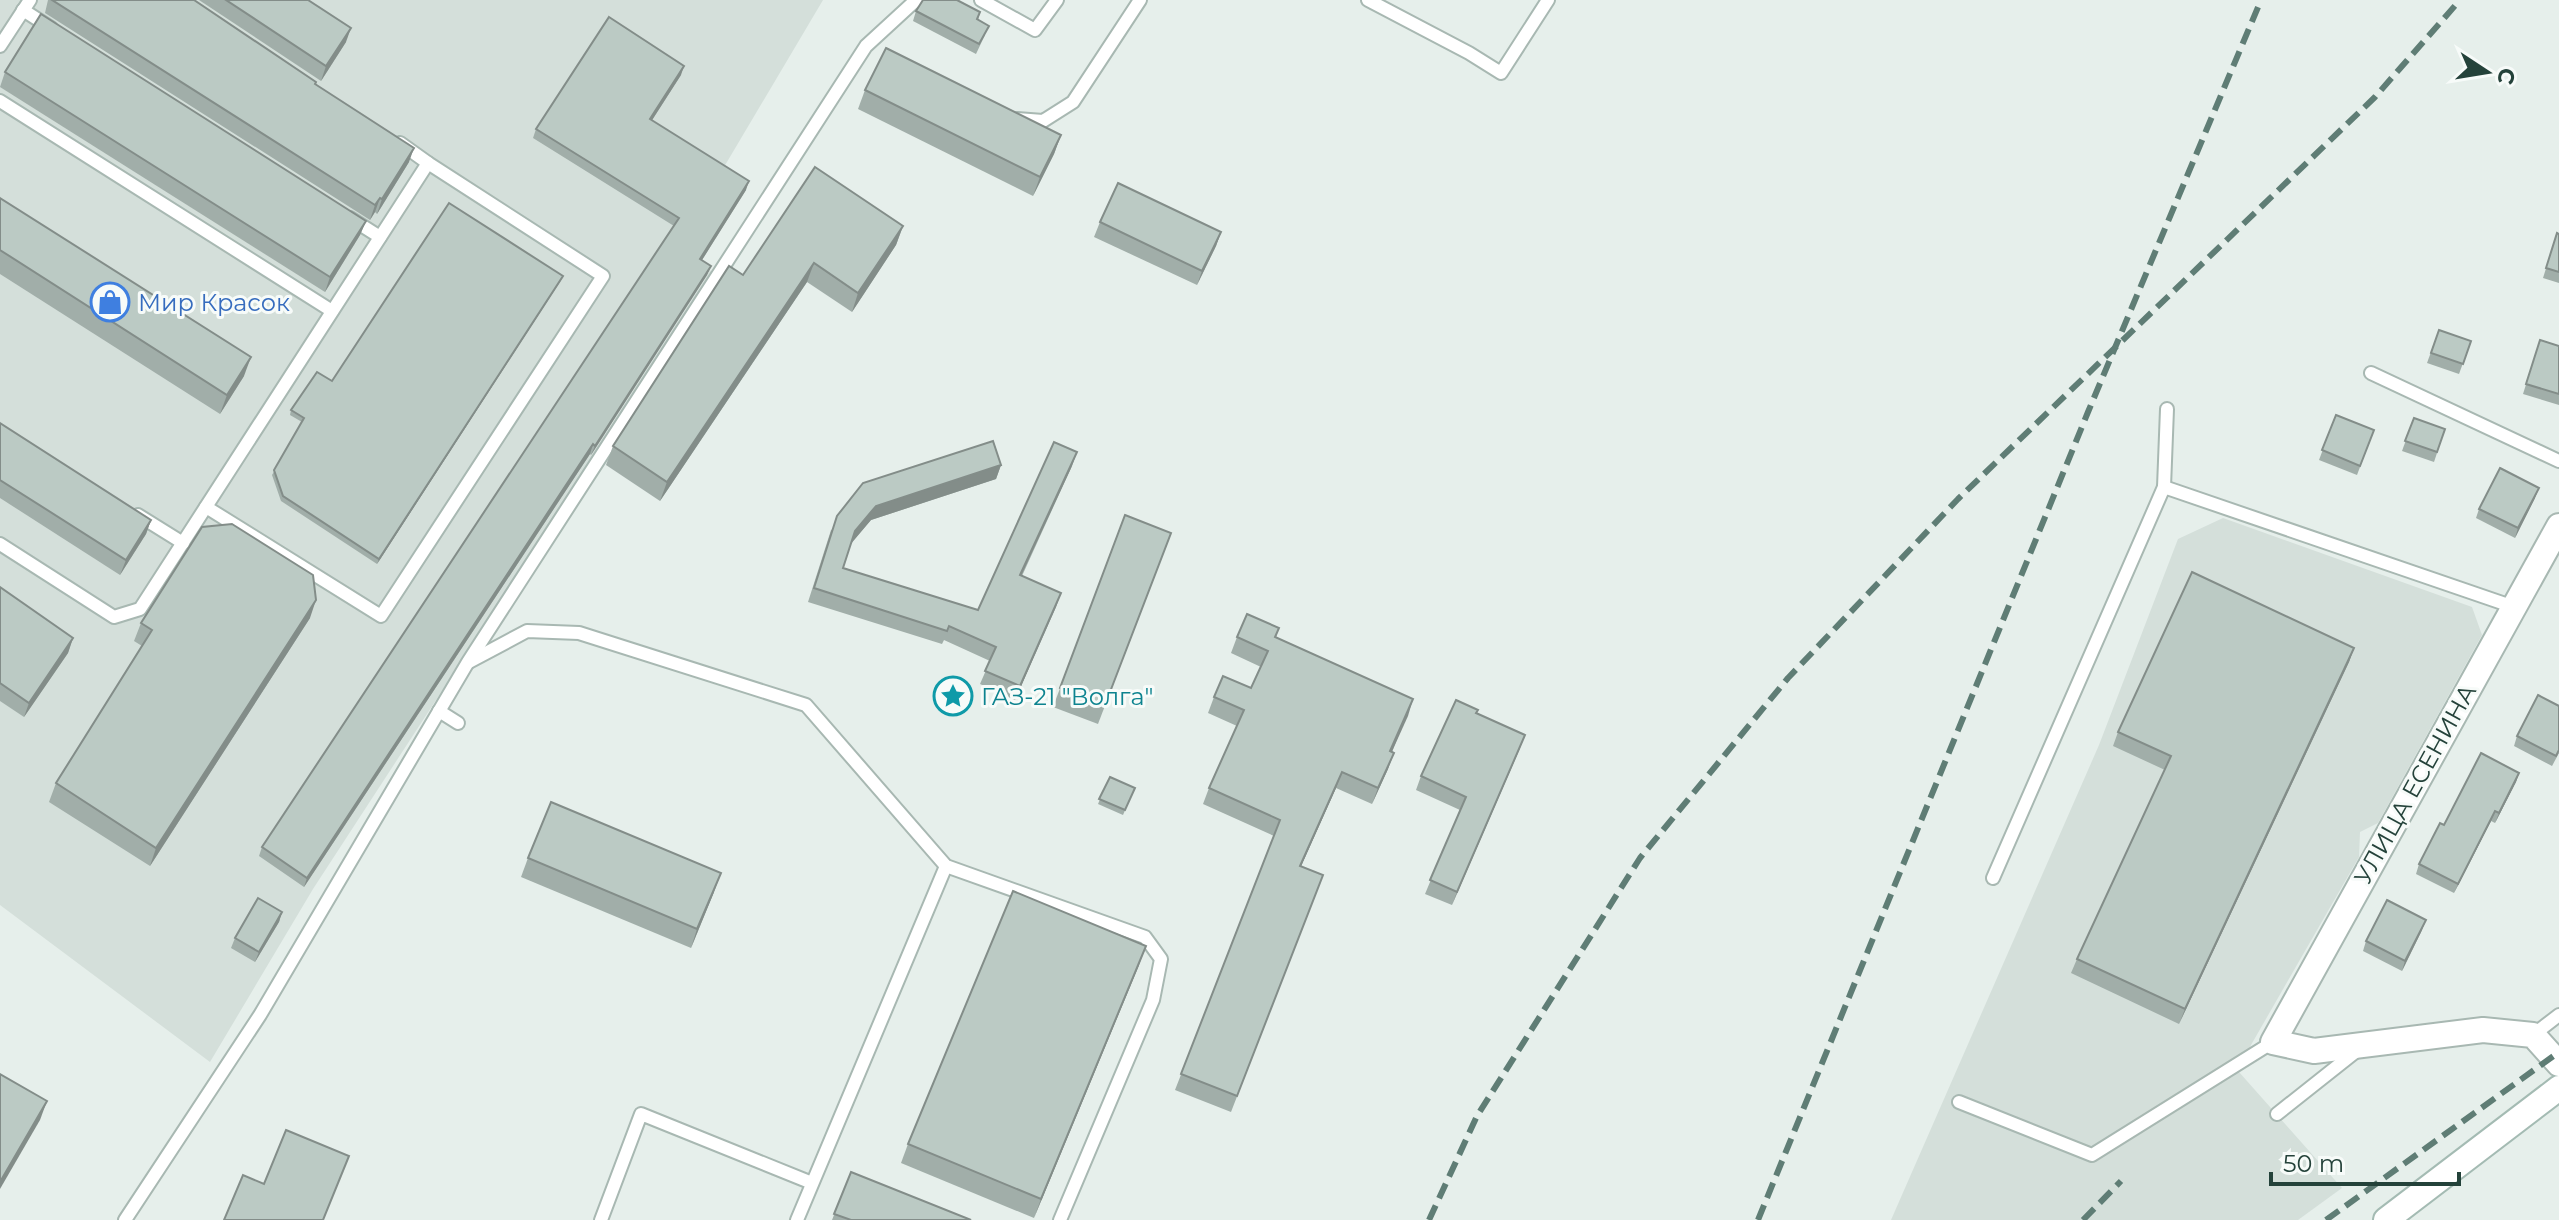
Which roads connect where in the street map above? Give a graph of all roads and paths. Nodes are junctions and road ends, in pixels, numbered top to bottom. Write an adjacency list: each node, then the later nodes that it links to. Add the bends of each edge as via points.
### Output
1 (916, 0): 10 (lane)
2 (981, 0): 3 (lane, via 1035,30)
3 (1057, 0)
4 (1140, 0): 13 (lane, via 1073,102 1043,121)
5 (1368, 0): 6 (lane, via 1501,73)
6 (1548, 0)
7 (26, 5): 8 (lane); 9 (lane)
8 (63, 35)
9 (0, 46)
10 (866, 46): 11 (lane); 29 (lane)
11 (881, 54)
12 (0, 101): 18 (lane)
13 (1009, 118)
14 (382, 131): 15 (lane)
15 (428, 163): 17 (lane); 23 (lane, via 603,276 381,616)
16 (341, 212): 17 (lane)
17 (380, 237): 18 (lane)
18 (332, 311): 23 (lane)
19 (2371, 373): 21 (lane)
20 (2167, 409): 22 (lane)
21 (2559, 461)
22 (2164, 487): 28 (lane); 33 (lane)
23 (206, 507): 26 (lane)
24 (130, 510): 26 (lane)
25 (2559, 526): 28 (street, УЛИЦА ЕСЕНИНА)
26 (183, 543): 27 (lane, via 140,609 114,617)
27 (0, 544)
28 (2514, 607): 36 (street, УЛИЦА ЕСЕНИНА)
29 (468, 662): 30 (lane); 32 (lane, via 527,631 579,633 806,705)
30 (439, 711): 31 (lane); 43 (lane, via 260,1015)
31 (458, 723)
32 (946, 866): 42 (lane); 46 (lane, via 1145,937 1161,959 1153,1000)
33 (1993, 878)
34 (2559, 1015): 35 (lane)
35 (2533, 1035): 37 (street, via 2483,1030); 38 (street)
36 (2273, 1042): 37 (street, via 2314,1051); 40 (lane, via 2092,1155)
37 (2365, 1045): 41 (lane)
38 (2559, 1064)
39 (2559, 1088): 47 (street)
40 (1959, 1102)
41 (2277, 1114)
42 (812, 1183): 44 (lane, via 641,1114); 45 (lane)
43 (125, 1220)
44 (601, 1220)
45 (797, 1220)
46 (1060, 1220)
47 (2386, 1220)

